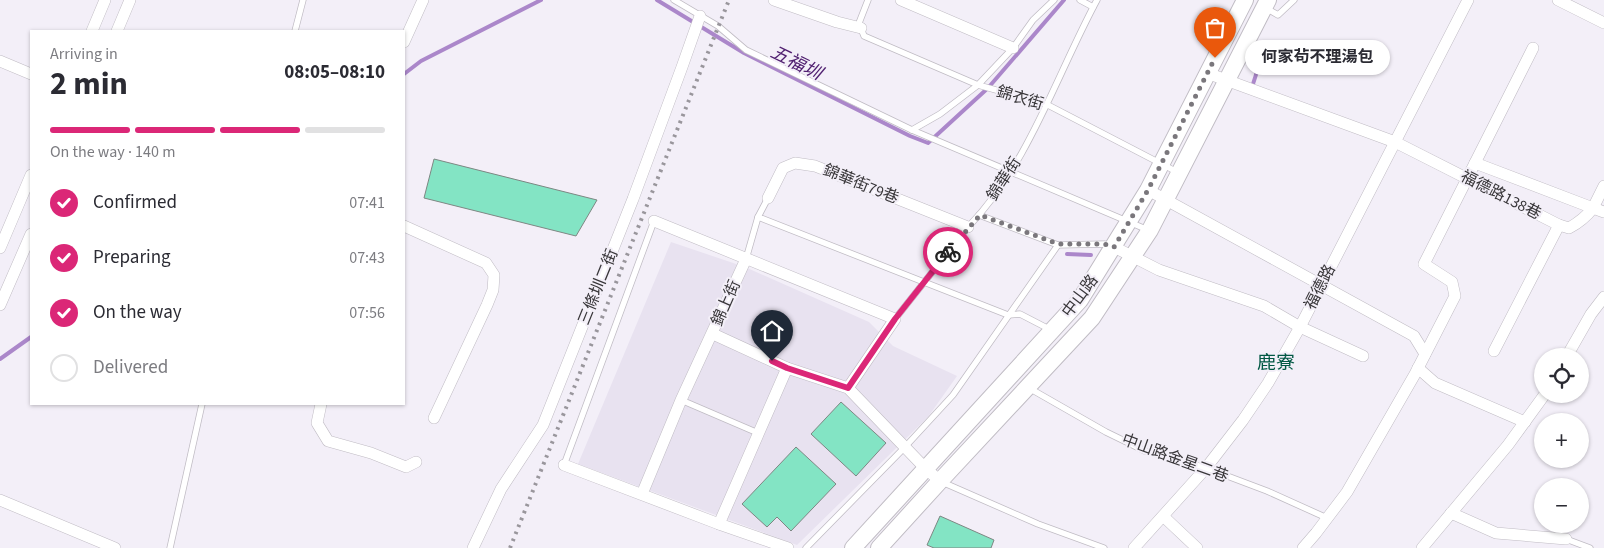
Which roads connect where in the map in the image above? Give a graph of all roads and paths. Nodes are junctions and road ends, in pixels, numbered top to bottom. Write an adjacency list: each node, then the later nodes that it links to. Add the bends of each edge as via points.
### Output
1 (105, 0): 21 (street)
2 (130, 0): 22 (street)
3 (303, 0): 23 (lane)
4 (423, 0): 24 (street)
5 (674, 0): 18 (lane)
6 (774, 0): 20 (street, 錦衣街)
7 (868, 0): 20 (lane, via 859,23)
8 (901, 0): 25 (street)
9 (1054, 0): 25 (lane, via 1033,20)
10 (1080, 0): 17 (lane)
11 (1097, 0): 17 (lane, 錦華街)
12 (1245, 0): 28 (street, 中山路)
13 (1294, 0): 16 (lane, via 1278,15)
14 (1468, 0): 34 (street, 福德路)
15 (1558, 0): 19 (street)
16 (1261, 2): 30 (street, 中山路)
17 (1093, 7): 32 (lane, 錦華街)
18 (698, 21): 33 (lane, via 718,26 746,50); 99 (street, 三條圳二街, via 633,199 543,425 501,489)
19 (1604, 23)
20 (861, 28): 31 (lane, 錦衣街, via 864,36)
21 (92, 30)
22 (117, 30)
23 (295, 30)
24 (405, 40)
25 (1013, 48): 31 (lane)
26 (1533, 48): 36 (street)
27 (0, 60): 29 (street)
28 (1207, 73): 30 (street, 福德路138巷); 35 (street, 中山路)
29 (30, 74)
30 (1227, 80): 34 (street, 福德路138巷); 38 (street, 中山路)
31 (978, 85): 32 (lane, 錦衣街); 33 (lane, via 940,114)
32 (1046, 104): 35 (lane, 錦衣街); 37 (lane, 錦華街)
33 (912, 130): 37 (lane)
34 (1395, 142): 40 (street, 福德路138巷); 61 (street, 福德路)
35 (1161, 163): 38 (lane, 錦衣街); 42 (street, 中山路)
36 (1475, 163): 40 (street); 45 (street)
37 (1012, 172): 46 (lane, 錦華街); 49 (lane)
38 (1180, 173): 44 (street, 中山路)
39 (30, 176): 57 (street)
40 (1468, 178): 50 (street, 福德路138巷); 71 (street, via 1424,264 1452,282 1456,296)
41 (1604, 186): 45 (street)
42 (1148, 190): 44 (street); 49 (street, 中山路)
43 (768, 198): 47 (lane); 52 (street, 錦華街79巷, via 783,168 795,163 815,166)
44 (1166, 199): 53 (street, 中山路); 61 (street)
45 (1599, 210): 50 (street, 福德路138巷, via 1569,228)
46 (980, 215): 52 (lane, 錦華街); 55 (lane)
47 (758, 217): 59 (lane); 60 (lane)
48 (654, 221): 59 (street); 86 (lane)
49 (1130, 222): 53 (lane); 56 (street, 中山路)
50 (1560, 225): 70 (street)
51 (405, 226): 81 (street, via 486,264 494,275 487,305)
52 (968, 227): 60 (lane, 錦華街)
53 (1150, 230): 58 (street, 中山路)
54 (30, 236): 63 (street)
55 (1058, 244): 56 (lane); 64 (lane)
56 (1114, 247): 58 (street); 67 (street, 中山路, via 1080,300)
57 (0, 248)
58 (1134, 256): 66 (street, via 1159,270 1264,306); 76 (street, 中山路, via 1092,318)
59 (746, 259): 65 (street, 錦上街); 68 (street, 錦上街)
60 (924, 283): 64 (lane); 65 (lane, 錦華街)
61 (1321, 286): 66 (street, 福德路); 71 (street, via 1414,336)
62 (1604, 297): 69 (street)
63 (0, 305)
64 (1008, 315): 67 (lane, via 1020,314); 84 (lane, via 953,395)
65 (895, 319): 75 (street, 錦華街)
66 (1300, 326): 72 (street); 88 (street, 福德路, via 1263,390)
67 (1052, 330): 87 (street, 中山路)
68 (713, 334): 73 (street); 77 (street, 錦上街)
69 (1572, 348)
70 (1494, 351)
71 (1424, 354): 74 (street)
72 (1363, 356)
73 (787, 368): 75 (street); 83 (street)
74 (1418, 368): 82 (street, via 1435,383); 94 (street)
75 (848, 388): 84 (street)
76 (1028, 388): 88 (lane, 中山路金星二巷, via 1145,451); 89 (street, 中山路)
77 (681, 400): 83 (lane); 90 (street, 錦上街)
78 (1539, 403): 82 (street)
79 (202, 405): 98 (lane)
80 (320, 405): 85 (street, via 317,423 328,441 406,467)
81 (434, 418)
82 (1525, 422): 92 (street)
83 (758, 433): 95 (street)
84 (905, 447): 87 (street); 101 (lane)
85 (416, 462)
86 (564, 465): 90 (street)
87 (925, 468): 89 (street); 102 (street, 中山路)
88 (1206, 468): 93 (street, 福德路); 94 (lane, 中山路金星二巷)
89 (940, 480): 103 (street, 中山路); 104 (lane, via 1038,524)
90 (642, 494): 95 (street)
91 (0, 500): 97 (street)
92 (1451, 512): 96 (street, via 1496,533); 108 (street)
93 (1164, 517): 105 (street, 福德路); 106 (street)
94 (1328, 518): 107 (street)
95 (719, 524): 100 (street)
96 (1566, 539): 109 (lane)
97 (115, 548)
98 (170, 548)
99 (473, 548)
100 (788, 548)
101 (806, 548)
102 (853, 548)
103 (879, 548)
104 (1104, 548)
105 (1134, 548)
106 (1198, 548)
107 (1303, 548)
108 (1422, 548)
109 (1590, 548)

